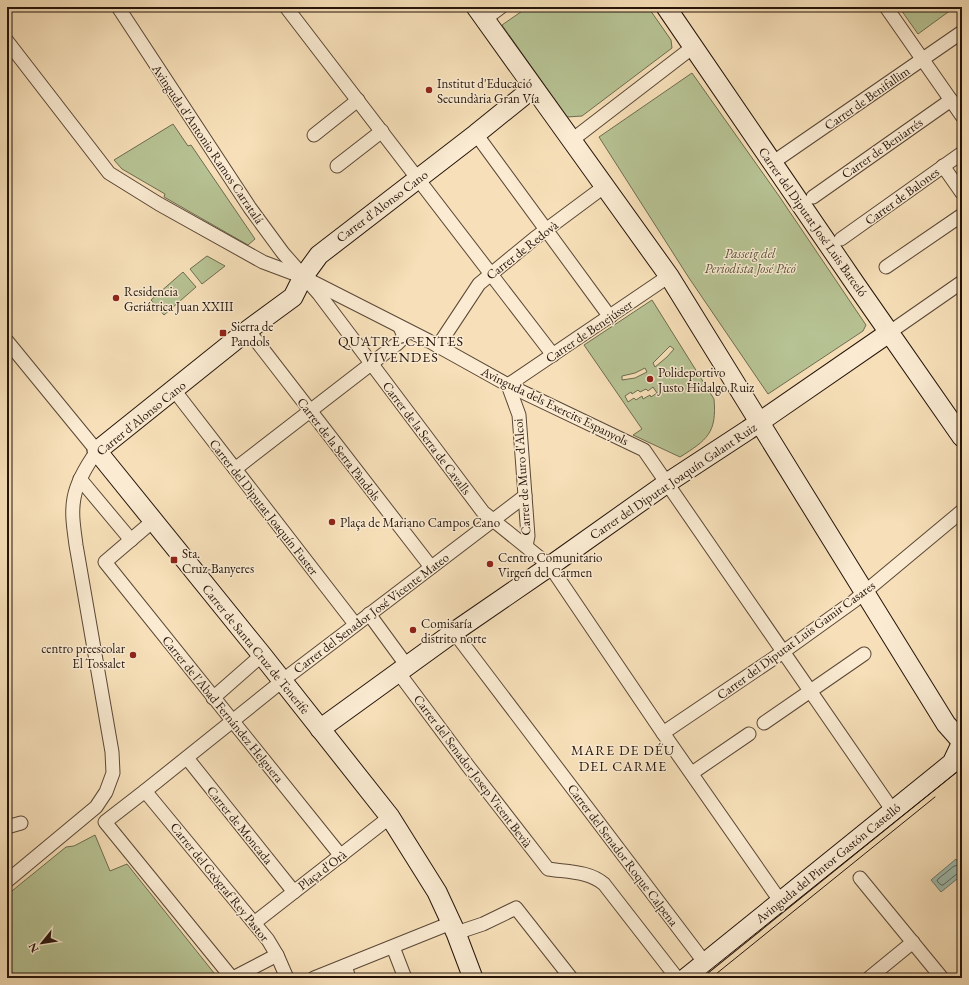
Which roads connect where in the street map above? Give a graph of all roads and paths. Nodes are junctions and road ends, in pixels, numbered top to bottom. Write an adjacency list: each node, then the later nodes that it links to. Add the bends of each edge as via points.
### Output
1 (118, 7): 33 (street, Avinguda d'Antonio Ramos Carratalá, via 250,208)
2 (286, 7): 12 (street)
3 (501, 7): 6 (street)
4 (666, 7): 9 (street, Carrer del Diputat José Luis Barceló)
5 (886, 7): 10 (street)
6 (481, 13): 11 (street)
7 (962, 32): 10 (street, Carrer de Benifallim)
8 (7, 42): 33 (street, Avinguda dels Exercits Espanyols, via 108,173 263,262)
9 (693, 47): 18 (street); 20 (street, Carrer del Diputat José Luis Barceló)
10 (923, 59): 13 (street); 20 (street, Carrer de Benifallim)
11 (533, 88): 16 (street, Carrer d'Alonso Cano); 18 (street)
12 (358, 100): 15 (street); 17 (street)
13 (951, 100): 14 (street); 26 (street, Carrer de Beniarrés)
14 (962, 116)
15 (382, 131): 21 (street); 23 (street)
16 (476, 134): 23 (street, Carrer d'Alonso Cano); 28 (street)
17 (314, 135)
18 (572, 140): 24 (street)
19 (962, 153): 22 (street, Carrer de Balones)
20 (772, 163): 38 (street, Carrer del Diputat José Luis Barceló)
21 (337, 166)
22 (943, 166): 25 (street); 29 (street, Carrer de Balones)
23 (419, 179): 31 (street); 33 (street, Carrer d'Alonso Cano, via 319,255)
24 (605, 186): 28 (street, Carrer de Redovà); 32 (street)
25 (962, 193)
26 (813, 196)
27 (962, 215): 30 (street)
28 (546, 230): 31 (street, Carrer de Redovà); 35 (street)
29 (842, 239)
30 (886, 267)
31 (490, 274): 40 (street, Carrer de Redovà, via 479,284); 41 (street)
32 (669, 276): 35 (street, Carrer de Benejússer); 46 (street)
33 (303, 277): 36 (street, Avinguda dels Exercits Espanyols); 37 (street, Carrer d'Alonso Cano, via 293,297); 42 (street, Carrer de la Serra de Cavalls, via 319,294)
34 (962, 282): 38 (street)
35 (610, 317): 41 (street, Carrer de Benejússer)
36 (400, 327): 40 (street, Avinguda dels Exercits Espanyols); 42 (street, via 402,338)
37 (248, 330): 44 (street, Carrer d'Alonso Cano); 45 (street, Carrer de la Serra Pàndols)
38 (890, 332): 46 (street, Carrer del Diputat Joaquín Galant Ruiz); 47 (street, Carrer del Diputat José Luis Barceló)
39 (7, 341): 48 (street, Carrer de Santa Cruz de Tenerife)
40 (438, 346): 43 (street, Avinguda dels Exercits Espanyols)
41 (553, 355): 43 (street, Carrer de Benejússer)
42 (371, 364): 45 (street); 54 (street, Carrer de la Serra de Cavalls, via 483,512)
43 (508, 385): 51 (street, Avinguda dels Exercits Espanyols, via 644,450); 52 (street, Carrer de Muro d'Alcoi, via 519,415)
44 (174, 390): 48 (street, Carrer d'Alonso Cano); 49 (street, Carrer del Diputat Joaquín Fuster)
45 (310, 411): 49 (street); 59 (street, Carrer de la Serra Pàndols)
46 (759, 422): 51 (street, Carrer del Diputat Joaquín Galant Ruiz); 60 (street)
47 (962, 437)
48 (97, 451): 50 (street, Carrer d'Alonso Cano); 55 (street, Carrer de Santa Cruz de Tenerife)
49 (235, 469): 62 (street, Carrer del Diputat Joaquín Fuster)
50 (80, 479): 56 (street); 86 (street, Carrer d'Alonso Cano, via 74,497 76,545 112,752 113,773 106,792 96,807)
51 (667, 482): 58 (street, Carrer del Diputat Joaquín Galant Ruiz); 64 (street, Avinguda dels Exercits Espanyols)
52 (525, 496): 54 (street, Carrer del Senador José Vicente Mateo); 57 (street, Carrer de Muro d'Alcoi, via 528,536)
53 (962, 511): 60 (street, Carrer del Diputat Luis Gamir Casares)
54 (493, 520): 57 (street, Carrer de la Serra de Cavalls); 59 (street, Carrer del Senador José Vicente Mateo)
55 (153, 521): 56 (street); 66 (street, Carrer de Santa Cruz de Tenerife)
56 (131, 540): 70 (street, Carrer de l'Abad Fernández Helguera, via 105,562)
57 (526, 546): 58 (street, Carrer de la Serra de Cavalls)
58 (550, 566): 63 (street, Carrer del Diputat Joaquín Galant Ruiz); 74 (street, Carrer de la Serra de Cavalls)
59 (431, 567): 61 (street, Carrer del Senador José Vicente Mateo)
60 (865, 592): 64 (street, Carrer del Diputat Luis Gamir Casares); 76 (street, via 946,724)
61 (369, 614): 62 (street, Carrer del Senador José Vicente Mateo); 67 (street)
62 (355, 624): 68 (street, Carrer del Senador José Vicente Mateo)
63 (454, 632): 67 (street, Carrer del Diputat Joaquín Galant Ruiz); 94 (street, Carrer del Senador Roque Calpena)
64 (783, 652): 69 (street, Avinguda dels Exercits Espanyols); 74 (street, Carrer del Diputat Luis Gamir Casares)
65 (864, 654): 69 (street)
66 (262, 655): 68 (street, Carrer de Santa Cruz de Tenerife); 70 (street)
67 (402, 669): 73 (street, Carrer del Diputat Joaquín Galant Ruiz); 103 (street, Carrer del Senador Josep Vicent Bevià, via 468,766 548,869 598,878)
68 (282, 681): 71 (street, Carrer del Senador José Vicente Mateo); 73 (street, Carrer de Santa Cruz de Tenerife)
69 (810, 691): 72 (street); 80 (street, Avinguda dels Exercits Espanyols)
70 (213, 698): 71 (street, Carrer de l'Abad Fernández Helguera)
71 (233, 721): 77 (street, Carrer del Senador José Vicente Mateo); 84 (street, Carrer de l'Abad Fernández Helguera)
72 (764, 723)
73 (320, 729): 81 (street, Carrer de Santa Cruz de Tenerife)
74 (663, 733): 78 (street, Carrer de la Serra de Cavalls)
75 (748, 734): 78 (street)
76 (962, 742): 80 (street, Avinguda del Pintor Gastón Castelló, via 952,763)
77 (187, 758): 79 (street, Carrer del Senador José Vicente Mateo); 87 (street, Carrer de Moncada)
78 (692, 772): 88 (street, Carrer de la Serra de Cavalls)
79 (146, 791): 89 (street, Carrer del Geògraf Rey Pastor); 96 (street, Carrer del Senador José Vicente Mateo, via 105,822)
80 (892, 811): 88 (street, Avinguda del Pintor Gastón Castelló)
81 (390, 817): 84 (street, Plaça d'Orà); 90 (street, Carrer de Santa Cruz de Tenerife, via 437,892)
82 (20, 823): 83 (street)
83 (7, 826)
84 (341, 856): 87 (street, Plaça d'Orà)
85 (860, 878): 91 (street)
86 (7, 881)
87 (294, 892): 89 (street, Plaça d'Orà)
88 (781, 902): 94 (street, Avinguda del Pintor Gastón Castelló)
89 (254, 924): 93 (street, Carrer del Geògraf Rey Pastor)
90 (454, 928): 92 (street); 101 (street, Carrer de Santa Cruz de Tenerife); 102 (street, via 482,924 516,908)
91 (913, 942): 105 (street); 106 (street)
92 (393, 947): 95 (street); 100 (street)
93 (277, 955): 96 (street); 97 (street, Carrer del Geògraf Rey Pastor)
94 (705, 963): 104 (street, Avinguda del Pintor Gastón Castelló)
95 (344, 966): 98 (street); 99 (street)
96 (233, 978)
97 (287, 978)
98 (314, 978)
99 (349, 978)
100 (405, 978)
101 (473, 978)
102 (571, 978)
103 (677, 978)
104 (686, 978)
105 (869, 978)
106 (942, 978)

